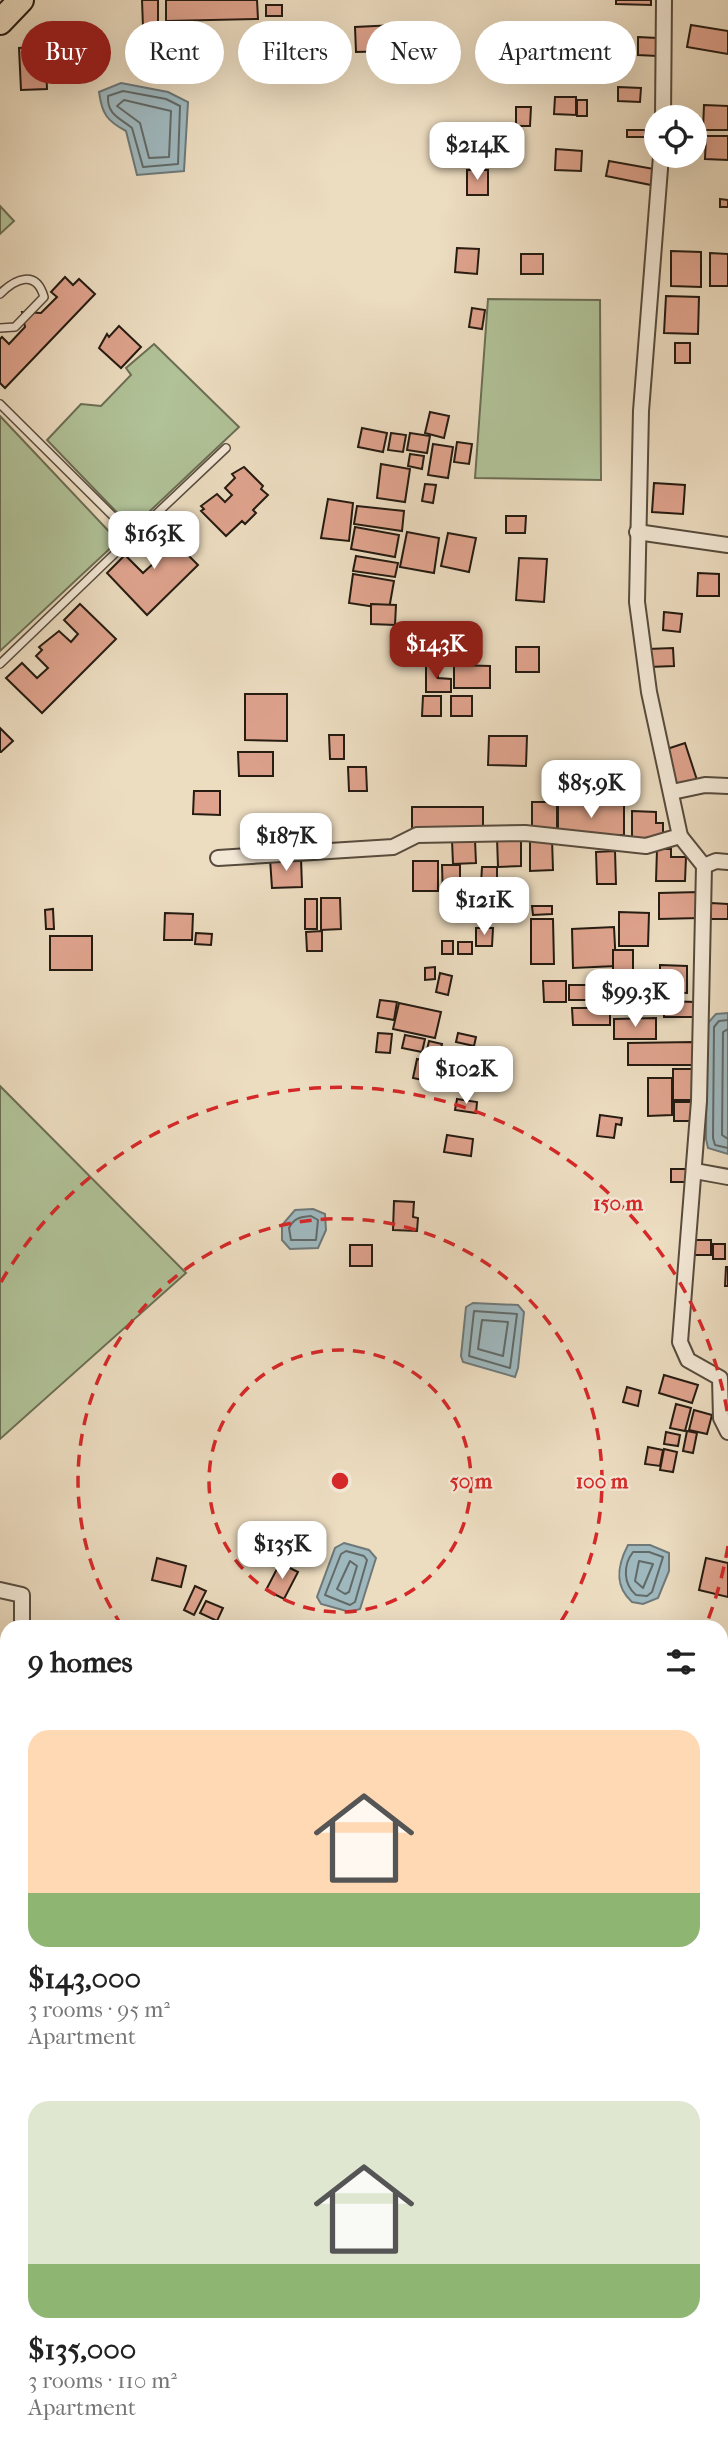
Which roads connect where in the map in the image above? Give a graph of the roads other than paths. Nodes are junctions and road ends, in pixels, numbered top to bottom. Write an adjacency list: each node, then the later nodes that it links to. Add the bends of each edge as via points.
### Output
1 (21, 0): 3 (highway)
2 (664, 0): 4 (street)
3 (0, 22)
4 (663, 105)
5 (660, 168): 10 (street, via 647,308)
6 (0, 294): 7 (lane, via 17,279 26,278 38,284 44,297 15,327)
7 (0, 328)
8 (0, 404): 11 (lane)
9 (226, 448): 11 (lane)
10 (637, 532): 12 (street); 15 (street, via 636,602)
11 (133, 536): 13 (lane)
12 (728, 545)
13 (0, 664)
14 (728, 786): 15 (street)
15 (672, 792): 16 (street)
16 (680, 836): 17 (street, via 646,846 525,833 417,835 393,847); 19 (street)
17 (218, 858)
18 (728, 862): 19 (street)
19 (704, 866): 20 (street)
20 (695, 1171): 21 (street); 22 (street, via 680,1342 688,1360 720,1378 721,1418)
21 (728, 1177)
22 (728, 1432)
23 (0, 1590): 24 (street, via 22,1595)
24 (22, 1620)

